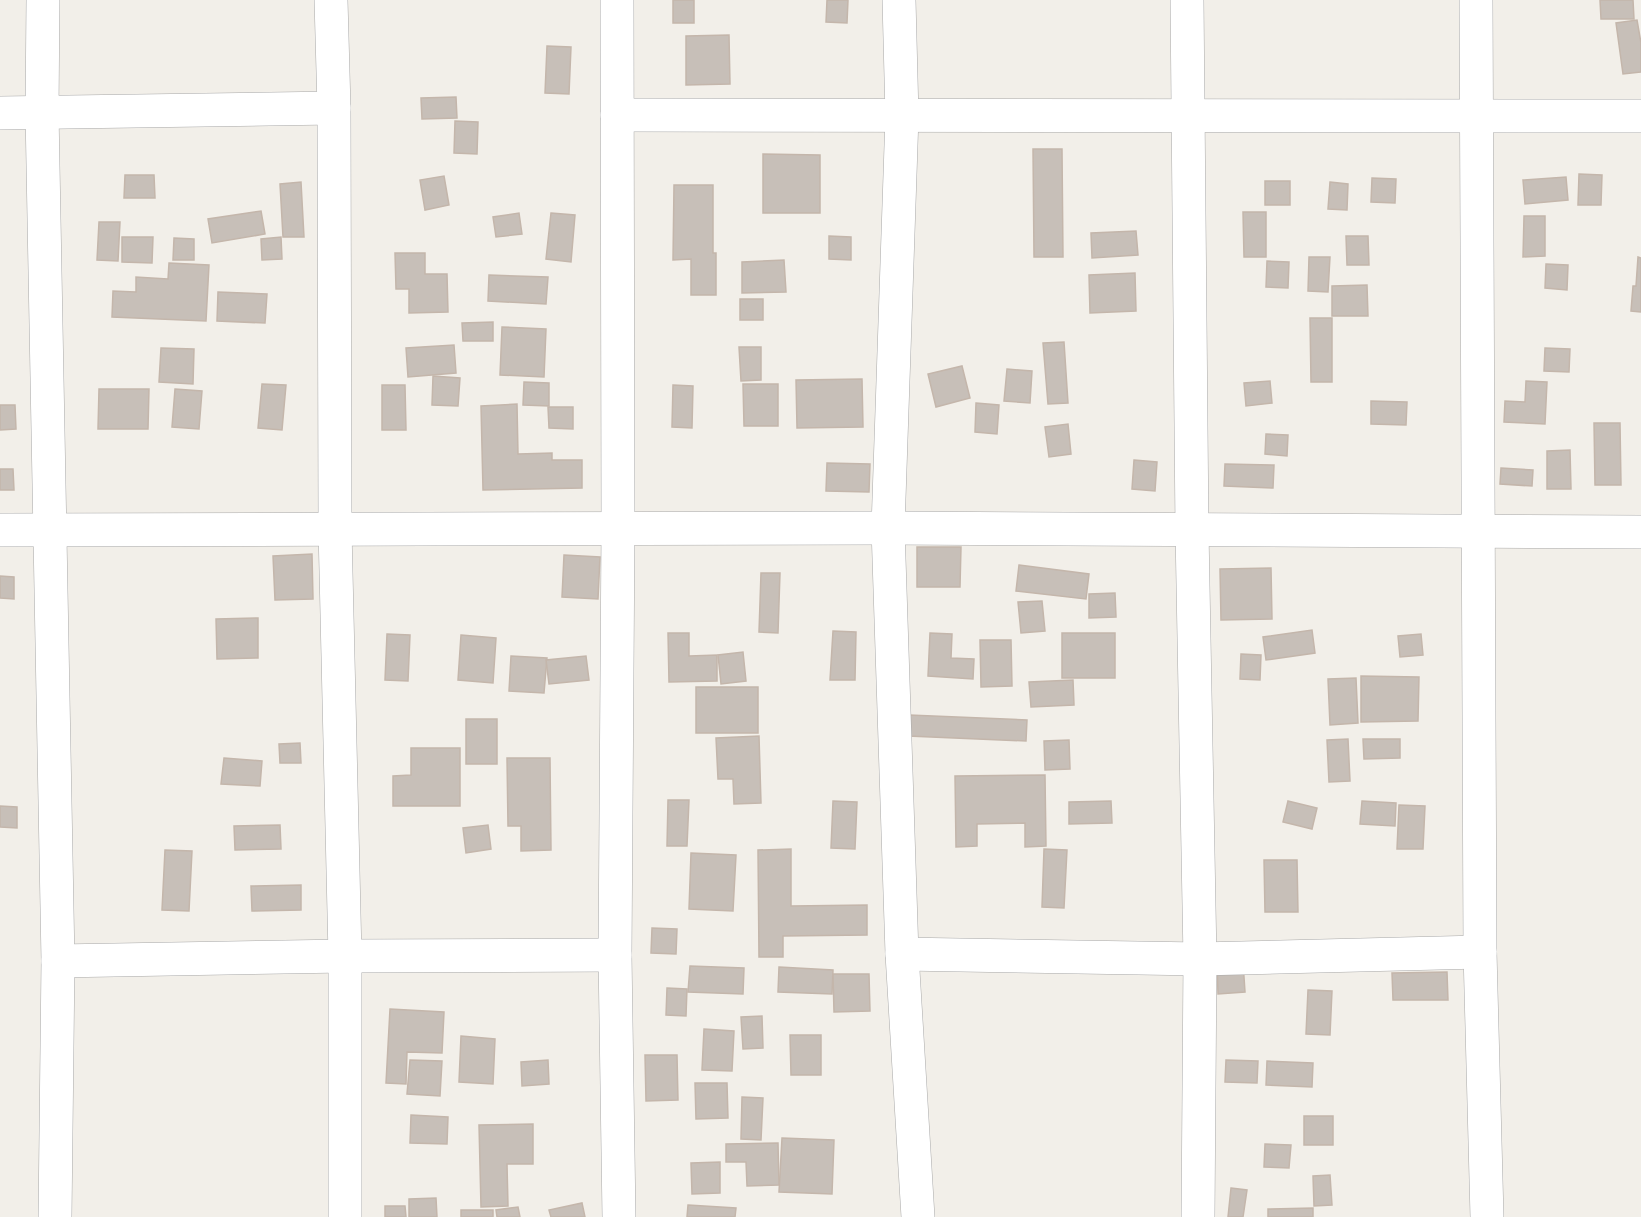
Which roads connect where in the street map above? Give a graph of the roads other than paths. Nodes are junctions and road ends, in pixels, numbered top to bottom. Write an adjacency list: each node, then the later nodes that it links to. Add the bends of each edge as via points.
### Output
1 (43, 0): 8 (street)
2 (331, 0): 7 (street)
3 (617, 0): 10 (street)
4 (899, 0): 11 (street)
5 (1187, 0): 12 (street)
6 (1476, 0): 13 (street)
7 (334, 108): 8 (street); 16 (street)
8 (42, 112): 9 (street); 19 (street)
9 (0, 113)
10 (617, 114): 11 (street); 17 (street)
11 (902, 116): 12 (street); 15 (street)
12 (1189, 116): 13 (street); 20 (street)
13 (1476, 116): 14 (street); 21 (street)
14 (1641, 116)
15 (888, 528): 17 (street); 20 (street); 24 (street)
16 (334, 529): 17 (street); 19 (street); 26 (street)
17 (618, 529): 25 (street)
18 (0, 530): 19 (street)
19 (51, 530): 28 (street)
20 (1192, 531): 21 (street); 27 (street)
21 (1478, 532): 22 (street); 23 (street)
22 (1641, 532)
23 (1480, 952): 27 (street); 34 (street)
24 (902, 954): 27 (street); 32 (street)
25 (615, 955): 26 (street); 31 (street)
26 (345, 956): 28 (street); 30 (street)
27 (1200, 959): 33 (street)
28 (58, 961): 29 (street)
29 (55, 1217)
30 (345, 1217)
31 (619, 1217)
32 (918, 1217)
33 (1198, 1217)
34 (1487, 1217)

